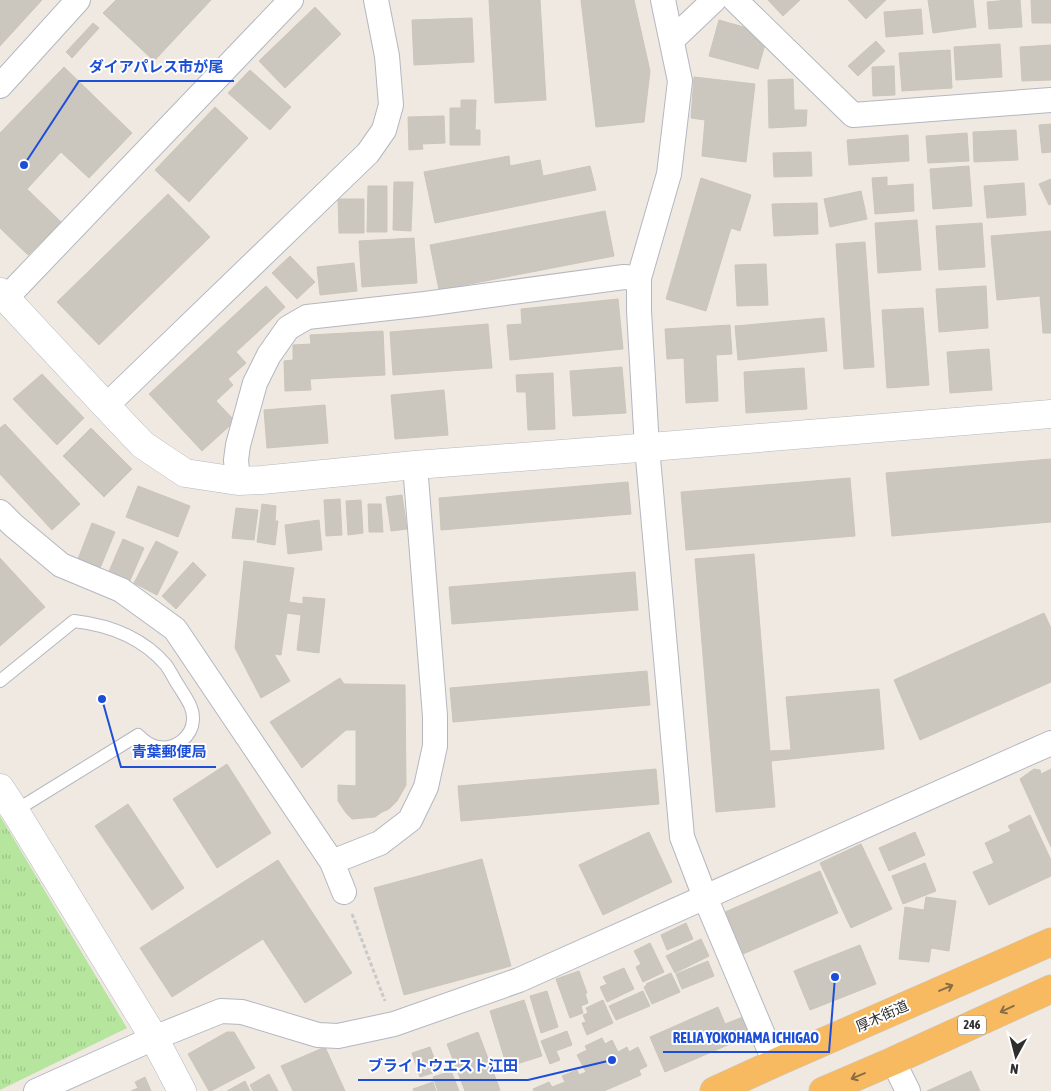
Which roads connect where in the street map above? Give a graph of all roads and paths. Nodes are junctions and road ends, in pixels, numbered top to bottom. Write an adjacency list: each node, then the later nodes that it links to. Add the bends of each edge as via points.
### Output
1 (78, 0): 8 (street)
2 (291, 0): 11 (street)
3 (376, 0): 12 (street, via 387,56 391,105 384,130 368,153)
4 (663, 0): 7 (street)
5 (714, 0): 7 (street)
6 (735, 0): 9 (street, via 853,115)
7 (672, 40): 10 (street, via 680,81 669,174)
8 (0, 86)
9 (1051, 100)
10 (639, 278): 14 (street); 16 (street, via 624,277 307,317 288,328 255,383 238,445)
11 (3, 295): 12 (street)
12 (106, 406): 16 (street, via 143,445 184,473)
13 (1051, 414): 14 (street)
14 (647, 447): 15 (street); 24 (street, via 682,837)
15 (415, 465): 16 (street); 22 (street, via 435,746 426,787 410,820 380,842)
16 (238, 481)
17 (0, 512): 22 (street, via 62,565 121,590 175,629)
18 (0, 681): 21 (lane, via 74,621 93,623 136,640 150,650 166,666 192,712 190,730 178,744 156,747 138,736)
19 (1051, 743): 24 (street)
20 (0, 788): 21 (street)
21 (15, 811): 28 (street)
22 (332, 862): 23 (street)
23 (344, 892): 27 (path)
24 (705, 897): 27 (street, via 519,980); 30 (street)
25 (1051, 942): 30 (highway, 厚木街道, one-way to 25)
26 (1051, 989): 29 (highway, 246, one-way to 29)
27 (394, 1024): 28 (street, via 338,1036 318,1035 242,1012 221,1011)
28 (154, 1038): 31 (street); 32 (street)
29 (893, 1061): 34 (highway, 246, one-way to 34); 35 (street)
30 (774, 1063): 33 (highway, 厚木街道)
31 (36, 1091)
32 (182, 1091)
33 (714, 1091)
34 (823, 1091)
35 (908, 1091)

